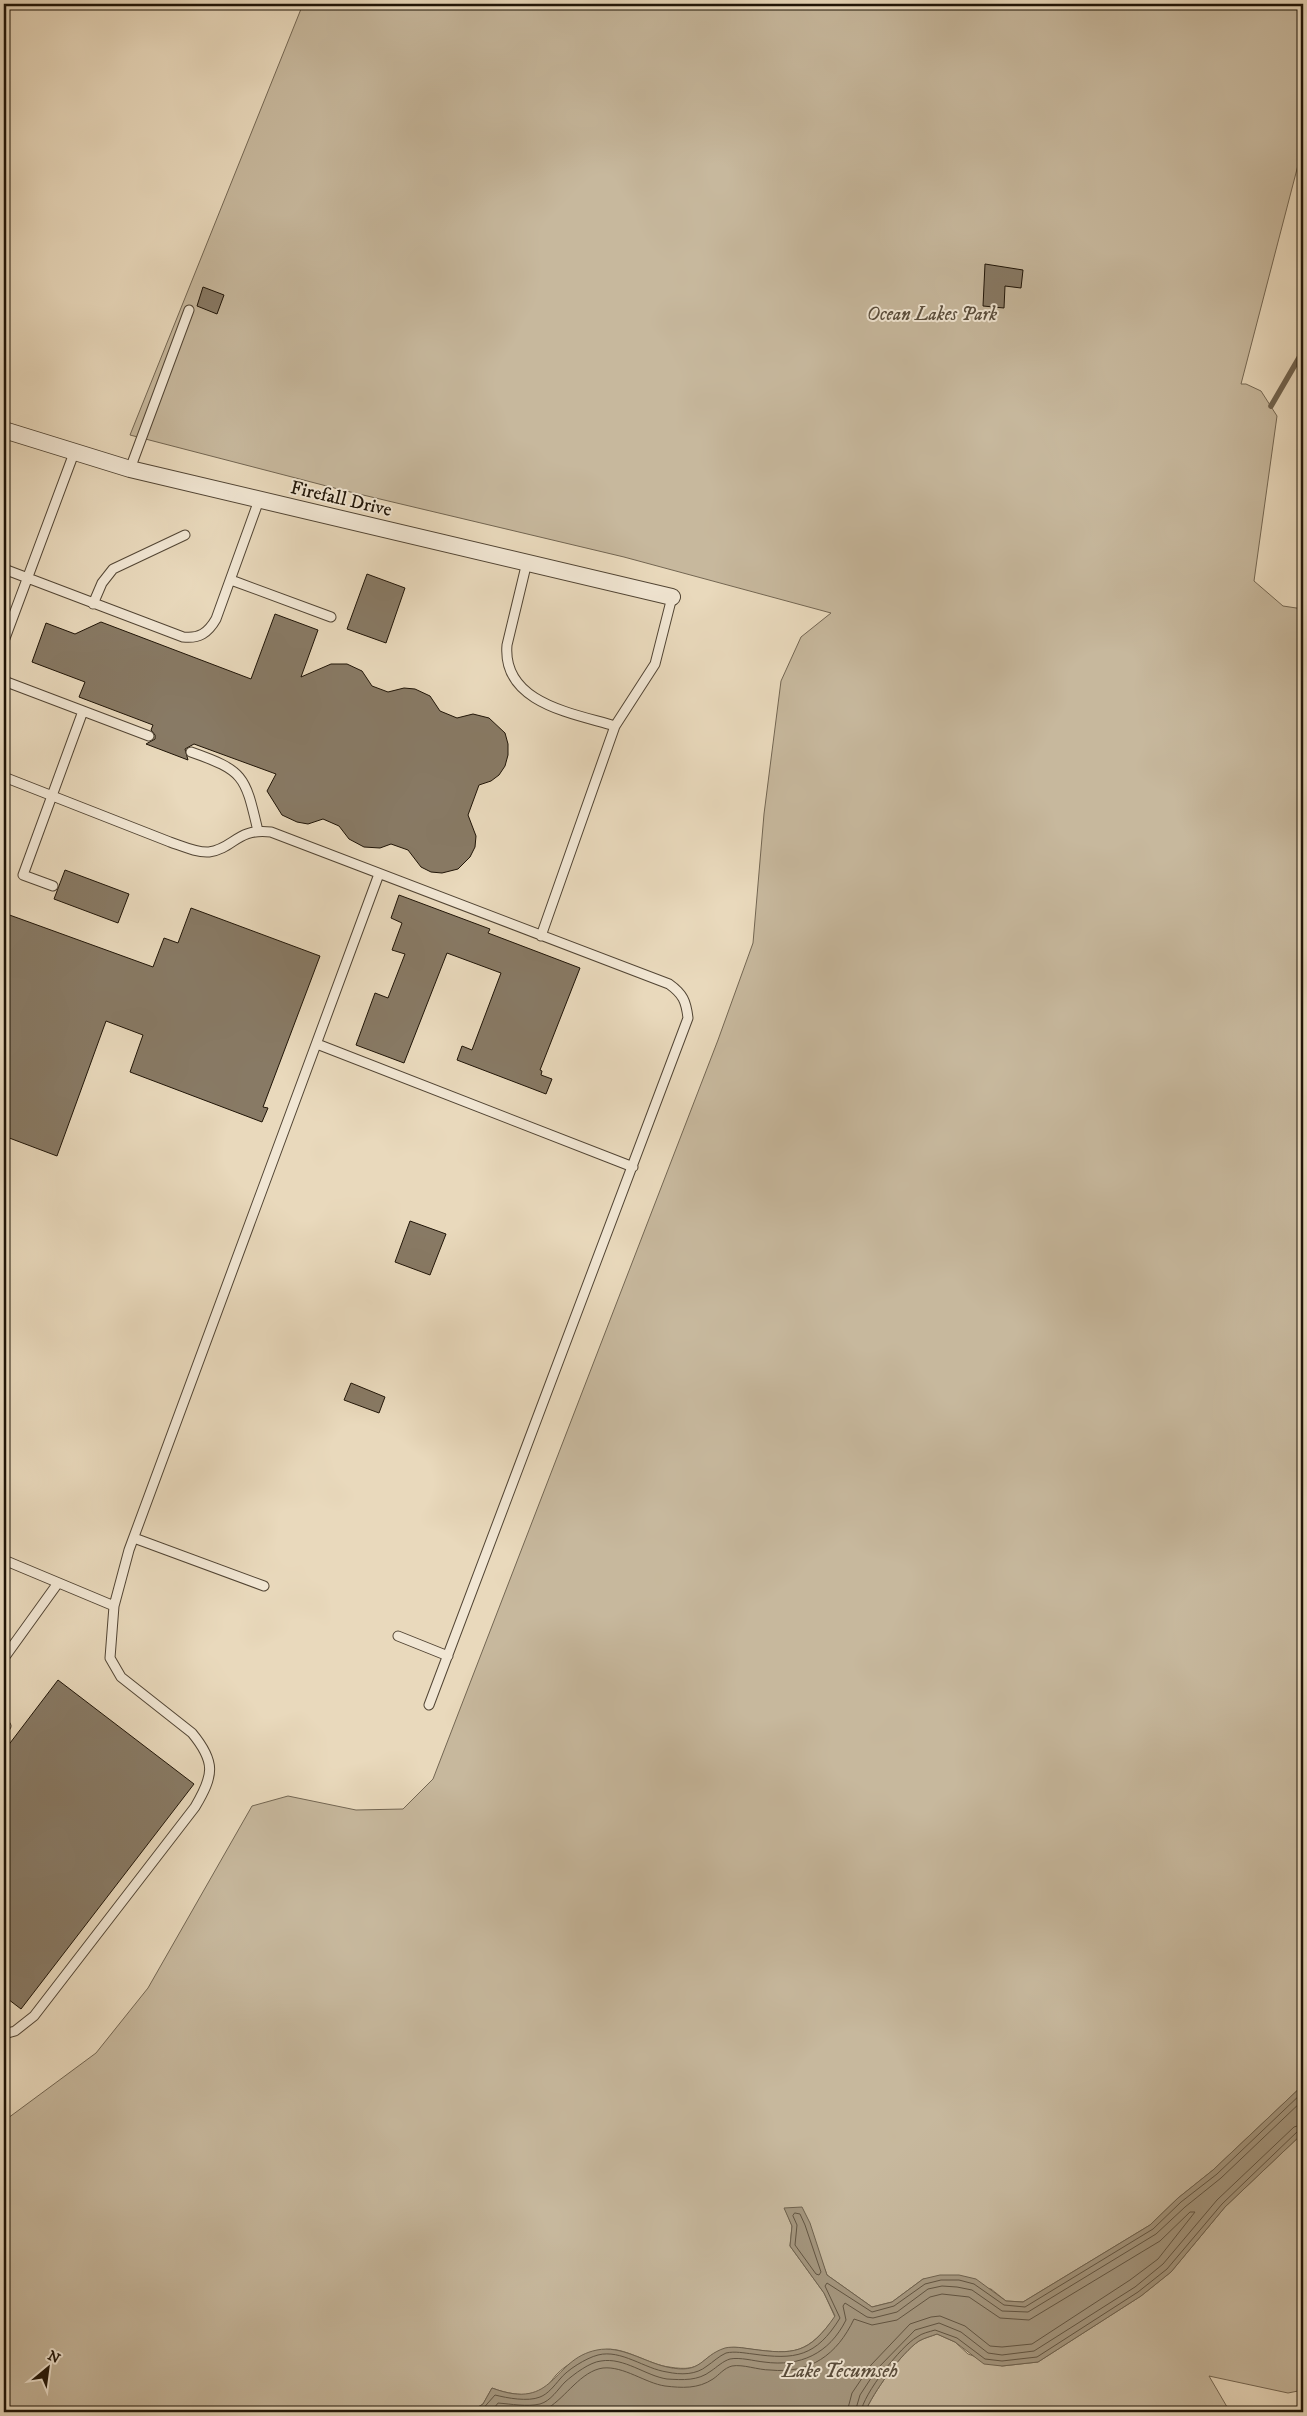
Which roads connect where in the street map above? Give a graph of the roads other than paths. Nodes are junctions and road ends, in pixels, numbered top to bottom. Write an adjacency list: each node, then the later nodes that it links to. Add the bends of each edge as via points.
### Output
1 (189, 310): 4 (lane)
2 (4, 430): 3 (street, Firefall Drive)
3 (74, 453): 4 (street, Firefall Drive); 9 (lane)
4 (130, 469): 5 (street, Firefall Drive)
5 (259, 500): 7 (street, Firefall Drive); 10 (lane)
6 (185, 535): 12 (lane, via 113,568 102,582)
7 (527, 562): 11 (street, Firefall Drive); 17 (lane, via 507,645 510,672 527,694 568,712)
8 (4, 569): 9 (lane)
9 (27, 578): 12 (lane); 14 (lane)
10 (232, 580): 12 (lane, via 212,627 199,636 183,637); 13 (lane)
11 (672, 597): 17 (lane, via 655,664)
12 (93, 604)
13 (331, 617)
14 (4, 641)
15 (4, 681): 16 (lane)
16 (83, 711): 18 (lane); 21 (lane)
17 (615, 726): 25 (lane)
18 (149, 736)
19 (191, 752): 22 (lane, via 235,771 250,796)
20 (4, 777): 21 (lane)
21 (52, 796): 22 (lane, via 170,842 208,852 243,834); 24 (lane, via 24,875)
22 (258, 831): 23 (lane, via 271,832)
23 (379, 874): 25 (lane); 26 (lane)
24 (53, 886)
25 (541, 936): 27 (lane, via 669,984 687,1003 688,1018)
26 (317, 1044): 27 (lane); 28 (lane)
27 (633, 1167): 34 (lane)
28 (134, 1538): 31 (lane); 32 (lane)
29 (4, 1560): 30 (lane)
30 (58, 1583): 32 (lane); 35 (lane)
31 (264, 1586)
32 (114, 1606): 37 (lane, via 110,1658 114,1668 120,1677 192,1733 207,1753 210,1774 195,1806 34,2016 15,2031)
33 (398, 1636): 34 (lane)
34 (448, 1656): 36 (lane)
35 (4, 1658)
36 (429, 1705)
37 (4, 2034)

